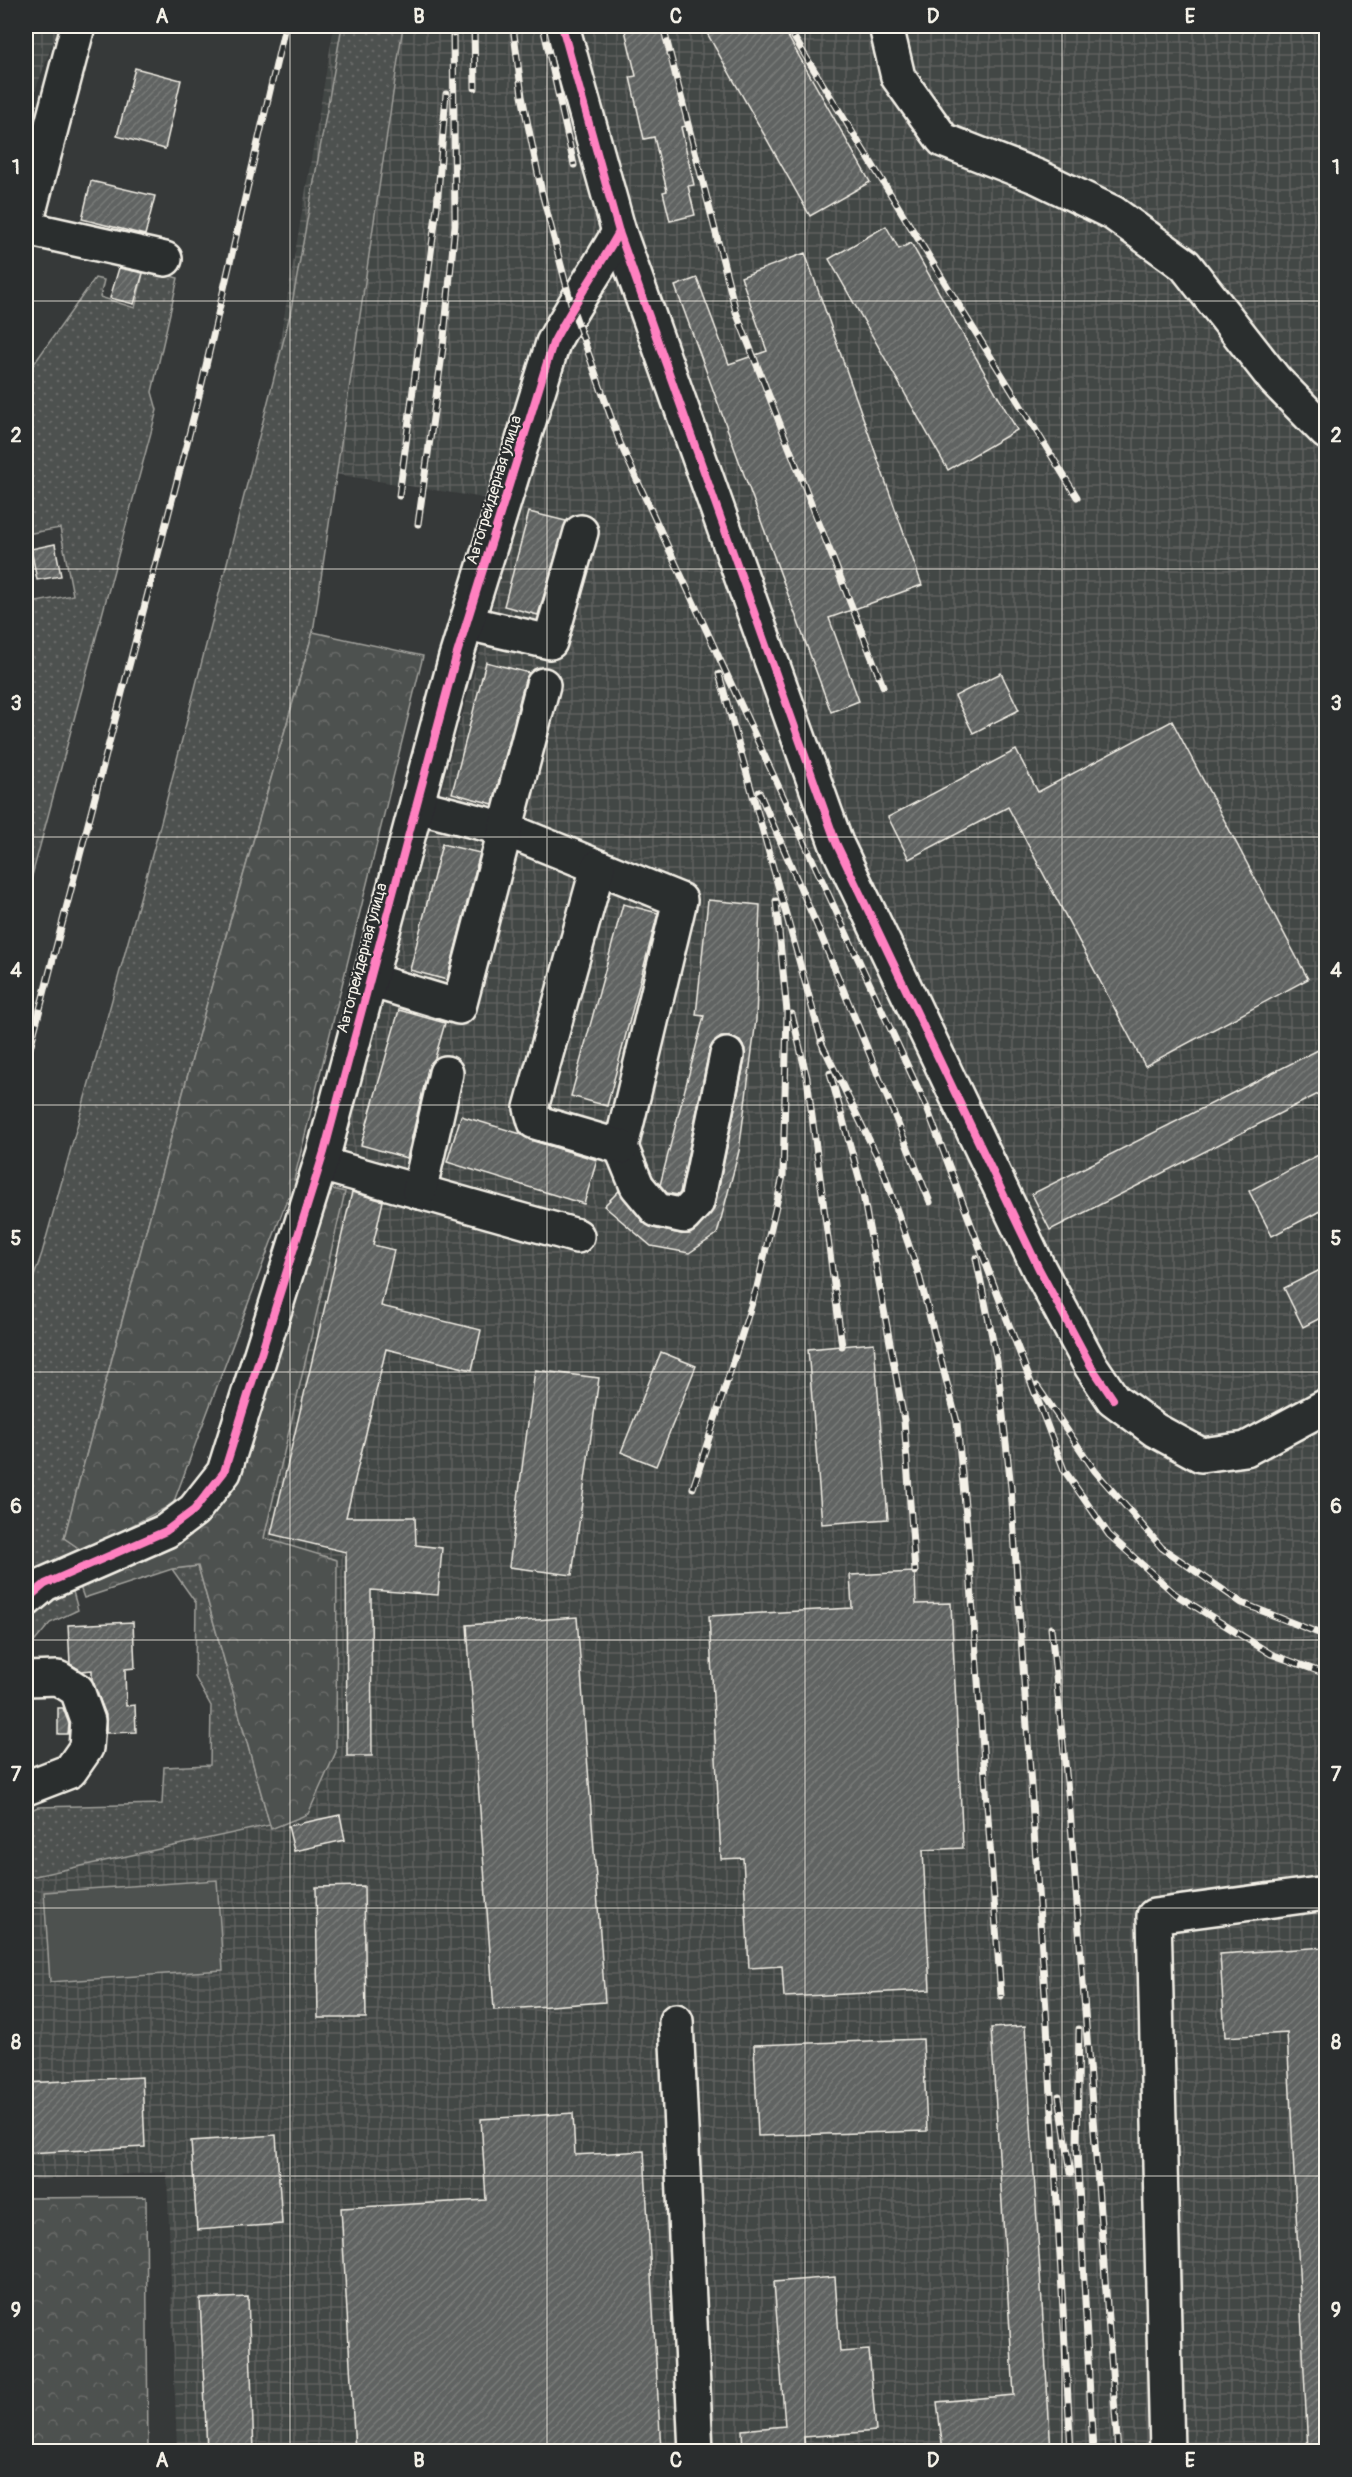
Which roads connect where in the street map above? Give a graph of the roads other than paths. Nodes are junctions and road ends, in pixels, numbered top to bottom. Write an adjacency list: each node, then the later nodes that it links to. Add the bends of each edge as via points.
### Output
1 (562, 26): 6 (street)
2 (886, 26): 8 (street, via 898,77 943,140 1038,177 1113,213 1185,265 1275,380)
3 (70, 28): 4 (street)
4 (26, 223)
5 (26, 228): 7 (street)
6 (619, 232): 10 (street, Автогрейдерная улица, via 553,343); 22 (street, via 836,843 1039,1269 1091,1366 1113,1399 1155,1430 1201,1455 1246,1449)
7 (165, 259)
8 (1326, 432)
9 (581, 532): 10 (street, via 550,642)
10 (467, 622): 12 (street, Автогрейдерная улица)
11 (543, 685): 13 (street)
12 (417, 806): 13 (street); 15 (street, Автогрейдерная улица)
13 (506, 829): 14 (street); 15 (street, via 459,1007)
14 (598, 867): 18 (street, via 680,900); 18 (street, via 531,1108 535,1122)
15 (370, 980): 19 (street, Автогрейдерная улица)
16 (727, 1055): 18 (street, via 697,1202 684,1216 657,1210 637,1186)
17 (446, 1073): 20 (street)
18 (621, 1147)
19 (321, 1164): 20 (street); 23 (street, Автогрейдерная улица, via 224,1472 194,1510 166,1531 45,1584)
20 (419, 1192): 21 (street)
21 (577, 1236)
22 (1326, 1406)
23 (26, 1600)
24 (26, 1679): 25 (street, via 58,1678 77,1690 88,1721 86,1748 70,1771)
25 (26, 1788)
26 (1326, 1893): 29 (street, via 1154,1916)
27 (676, 2021): 28 (street)
28 (696, 2451)
29 (1167, 2451)

